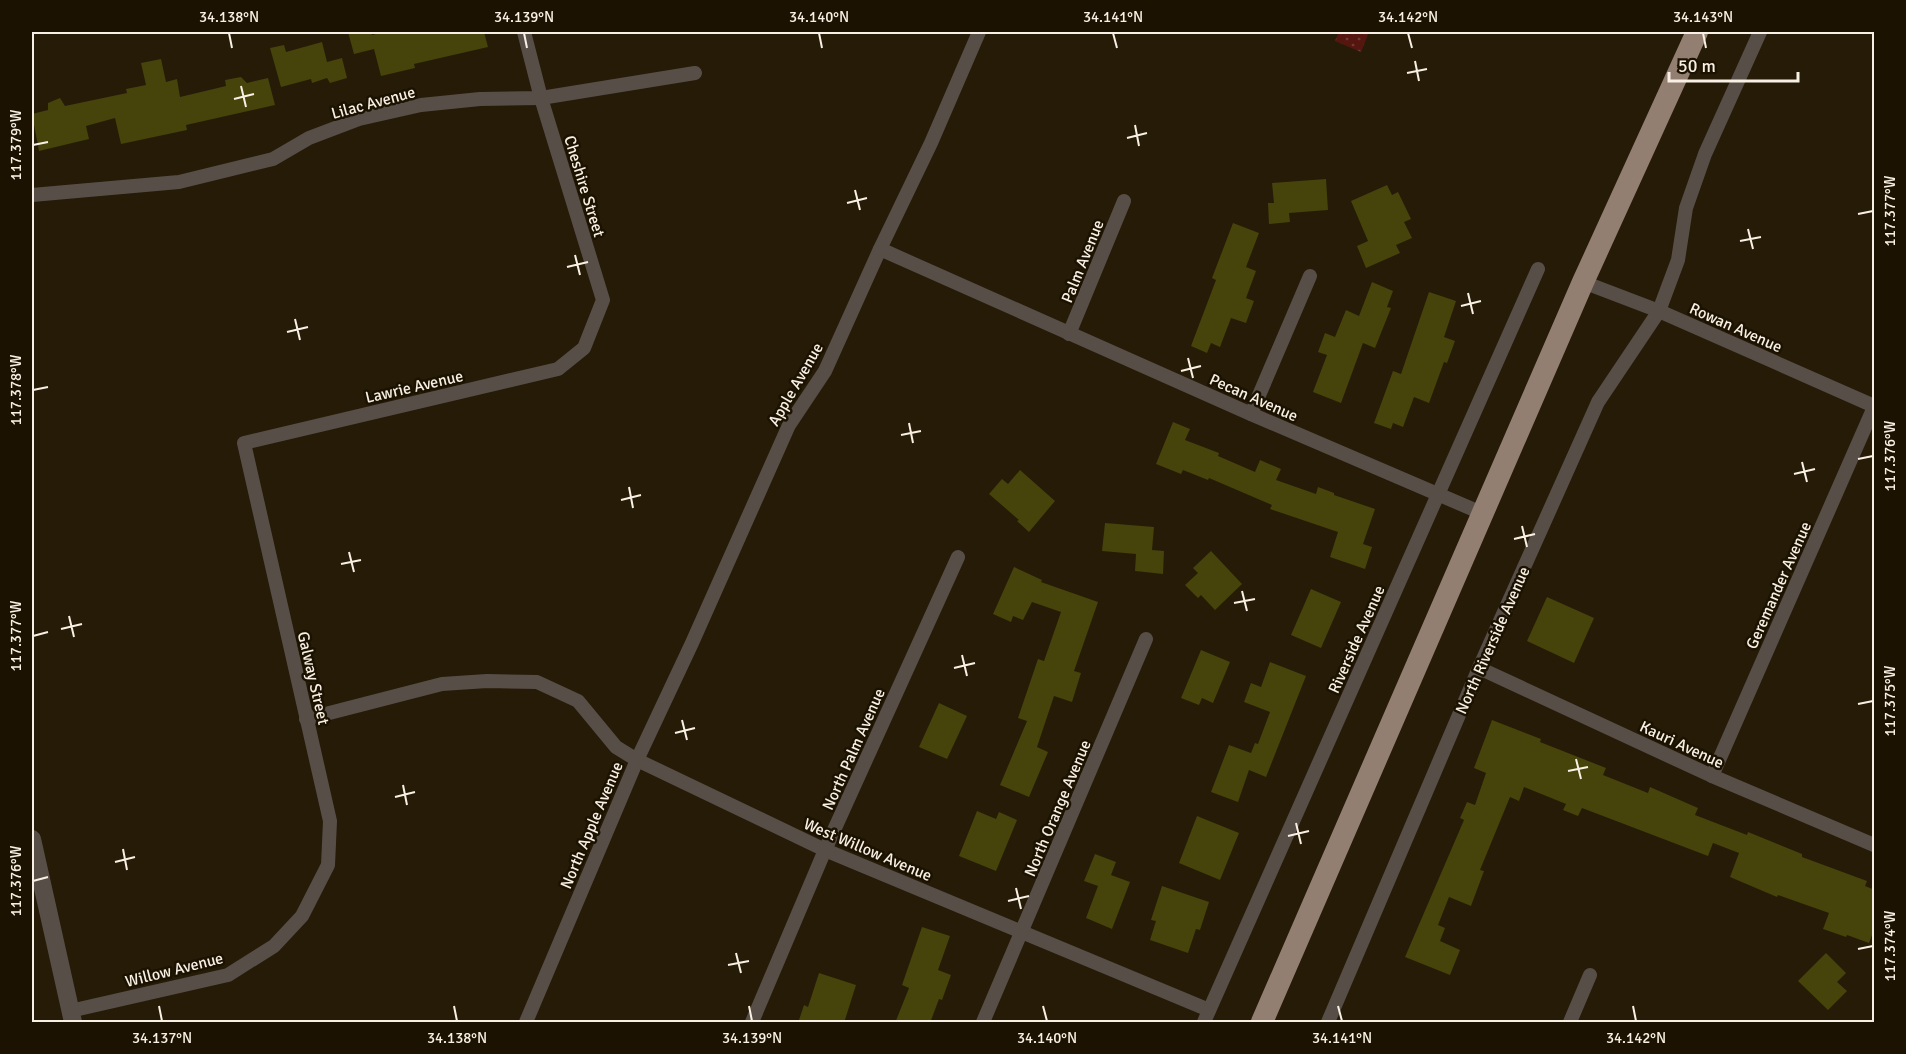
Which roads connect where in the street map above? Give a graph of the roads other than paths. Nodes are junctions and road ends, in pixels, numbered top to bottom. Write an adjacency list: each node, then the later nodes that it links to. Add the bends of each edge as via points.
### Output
1 (524, 32): 6 (street, Cheshire Street)
2 (979, 32): 9 (street, Apple Avenue)
3 (1697, 32): 12 (main road)
4 (1760, 32): 13 (street, North Riverside Avenue, via 1705,154 1686,208 1678,260)
5 (695, 73): 6 (street, Lilac Avenue)
6 (541, 98): 7 (street, Lilac Avenue, via 421,105 359,119 309,138 273,159 179,182); 15 (street, Cheshire Street, via 603,300)
7 (32, 195)
8 (1124, 201): 14 (street, Palm Avenue)
9 (880, 249): 14 (street, Pecan Avenue); 23 (street, Apple Avenue, via 825,371 789,425)
10 (1538, 269): 19 (street, Riverside Avenue)
11 (1310, 276): 17 (street)
12 (1583, 282): 13 (street, Rowan Avenue); 20 (main road)
13 (1659, 311): 16 (street, Rowan Avenue); 24 (street, North Riverside Avenue, via 1598,402)
14 (1069, 334): 17 (street, Pecan Avenue)
15 (584, 348): 18 (street, Lawrie Avenue, via 558,369)
16 (1875, 406): 27 (street, Geremander Avenue)
17 (1251, 414): 19 (street, Pecan Avenue)
18 (244, 443): 25 (street, Galway Street)
19 (1438, 494): 20 (street, Pecan Avenue); 34 (street, Riverside Avenue)
20 (1484, 514): 39 (main road)
21 (958, 557): 30 (street, North Palm Avenue)
22 (1146, 639): 32 (street, North Orange Avenue)
23 (692, 643): 26 (street, North Apple Avenue)
24 (1479, 668): 27 (street, Kauri Avenue); 40 (street, North Riverside Avenue)
25 (306, 719): 26 (street, West Willow Avenue, via 442,684 537,682 578,701 615,747); 31 (street, Galway Street, via 330,821 327,865)
26 (637, 760): 30 (street, West Willow Avenue); 36 (street, North Apple Avenue)
27 (1712, 776): 29 (street, Kauri Avenue)
28 (32, 839): 35 (street)
29 (1875, 845)
30 (825, 850): 32 (street, West Willow Avenue); 37 (street, North Palm Avenue)
31 (302, 916): 35 (street, Willow Avenue, via 274,946 228,975)
32 (1022, 932): 34 (street, West Willow Avenue); 38 (street, North Orange Avenue)
33 (1590, 975): 41 (street)
34 (1206, 1016)
35 (72, 1017)
36 (526, 1023)
37 (752, 1023)
38 (982, 1023)
39 (1262, 1023)
40 (1328, 1023)
41 (1570, 1023)

